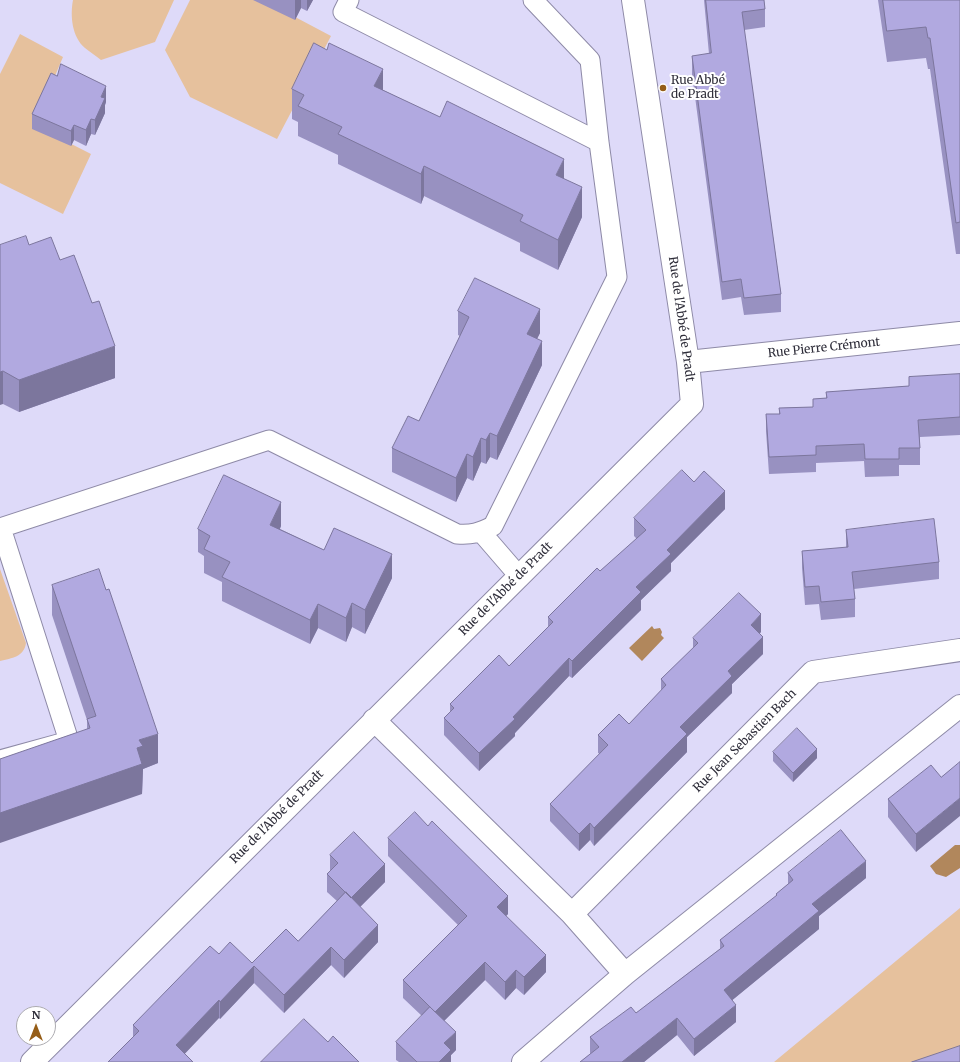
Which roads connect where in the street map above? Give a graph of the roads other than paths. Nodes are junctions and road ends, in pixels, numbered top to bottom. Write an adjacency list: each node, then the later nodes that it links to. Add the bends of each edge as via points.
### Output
1 (349, 0): 4 (lane, via 343,12)
2 (533, 0): 4 (lane, via 590,60)
3 (633, 0): 6 (street, Rue de l'Abbé de Pradt)
4 (599, 142): 8 (lane, via 617,277 493,526)
5 (960, 333): 6 (street, Rue Pierre Crémont)
6 (688, 362): 9 (street, Rue de l'Abbé de Pradt, via 692,404)
7 (0, 528): 8 (lane, via 269,440 457,534 470,535); 13 (lane, via 69,741)
8 (481, 532): 9 (lane)
9 (519, 576): 12 (street, Rue de l'Abbé de Pradt)
10 (960, 650): 14 (street, Rue Jean Sebastien Bach, via 813,672)
11 (960, 706): 15 (street)
12 (374, 720): 14 (street); 16 (street, Rue de l'Abbé de Pradt)
13 (0, 760)
14 (572, 914): 15 (street)
15 (625, 974): 17 (street)
16 (32, 1062)
17 (523, 1062)

